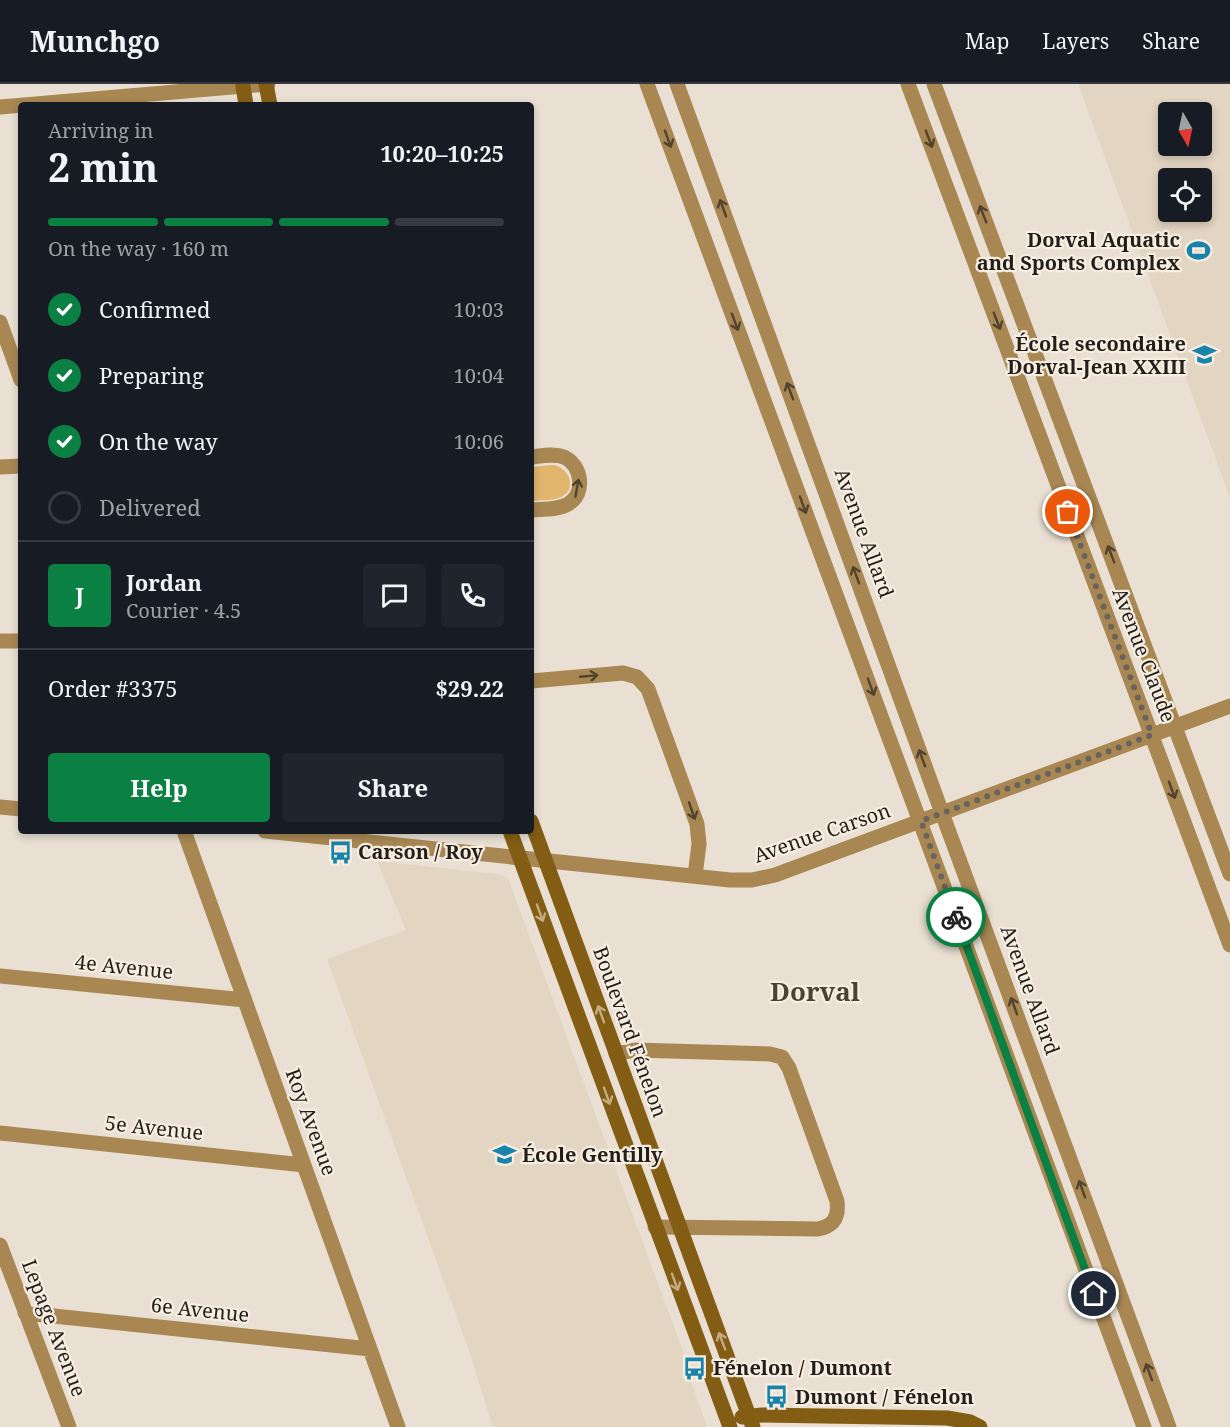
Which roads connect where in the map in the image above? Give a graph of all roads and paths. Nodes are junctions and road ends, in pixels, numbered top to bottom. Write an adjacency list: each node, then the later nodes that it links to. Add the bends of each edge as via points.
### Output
1 (267, 84): 6 (street); 9 (street)
2 (647, 84): 17 (street, one-way to 17)
3 (677, 84): 16 (street, Avenue Allard, one-way to 3)
4 (908, 84): 15 (street, Avenue Claude, one-way to 15)
5 (934, 84): 14 (street, Avenue Claude, one-way to 5)
6 (243, 86): 7 (street); 8 (street)
7 (58, 102)
8 (246, 102)
9 (270, 102)
10 (18, 105): 11 (street)
11 (0, 107)
12 (0, 322): 13 (street)
13 (18, 372)
14 (1042, 372): 15 (street); 26 (street, Avenue Claude, one-way to 14)
15 (1019, 380): 27 (street, Avenue Claude)
16 (804, 431): 17 (street); 30 (street, Avenue Allard, one-way to 16)
17 (779, 440): 31 (street, one-way to 31)
18 (534, 457): 21 (street, one-way to 18, via 567,506 575,499 579,487 579,474 568,460 559,456)
19 (0, 466): 20 (street)
20 (18, 466)
21 (534, 510)
22 (0, 641): 23 (street)
23 (18, 641)
24 (534, 681): 39 (street, one-way to 39, via 623,673 638,676 643,682 697,824)
25 (1230, 706): 26 (street, Avenue Carson)
26 (1176, 726): 27 (street, Avenue Carson); 38 (street, Avenue Claude)
27 (1152, 735): 30 (street, Avenue Carson); 40 (street, Avenue Claude, one-way to 40)
28 (0, 807): 29 (street)
29 (18, 808)
30 (942, 813): 31 (street, Avenue Carson); 44 (street, Avenue Allard, one-way to 30)
31 (921, 821): 39 (street, Avenue Carson, via 767,878 738,881); 46 (street)
32 (534, 829): 37 (street, Boulevard Fénelon)
33 (185, 834): 42 (street, Roy Avenue)
34 (293, 834): 36 (street, Avenue Carson)
35 (511, 834): 36 (street)
36 (520, 858): 37 (street, Avenue Carson); 48 (street, one-way to 48)
37 (545, 860): 39 (street, Avenue Carson); 43 (street, Boulevard Fénelon, one-way to 37)
38 (1230, 874)
39 (695, 876)
40 (1230, 945)
41 (0, 976): 42 (street, 4e Avenue)
42 (244, 1000): 47 (street, Roy Avenue)
43 (616, 1054): 49 (street, Boulevard Fénelon); 49 (street, via 635,1050 782,1057 837,1201 836,1218 825,1228)
44 (1060, 1130): 46 (street); 55 (street, Avenue Allard, one-way to 44)
45 (0, 1133): 47 (street, 5e Avenue)
46 (1037, 1138): 59 (street)
47 (304, 1165): 52 (street, Roy Avenue)
48 (655, 1227): 49 (street); 54 (street, one-way to 54)
49 (679, 1227): 53 (street, Boulevard Fénelon, one-way to 49)
50 (0, 1245): 51 (street, Lepage Avenue)
51 (25, 1313): 52 (street, 6e Avenue); 56 (street, Lepage Avenue)
52 (370, 1349): 57 (street, Roy Avenue)
53 (751, 1421): 54 (street); 58 (street, via 947,1418)
54 (729, 1424)
55 (1164, 1426)
56 (69, 1427)
57 (398, 1427)
58 (980, 1427)
59 (1144, 1427)

